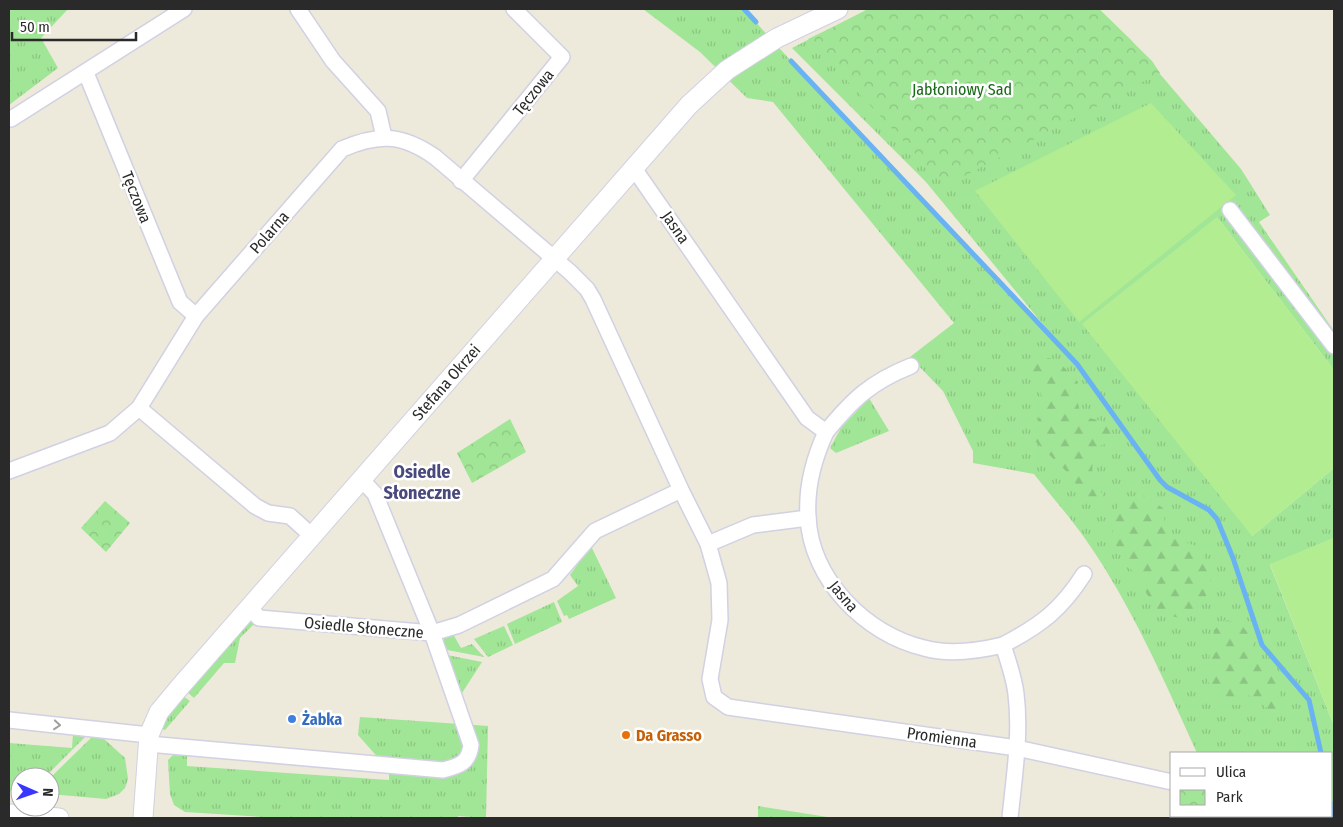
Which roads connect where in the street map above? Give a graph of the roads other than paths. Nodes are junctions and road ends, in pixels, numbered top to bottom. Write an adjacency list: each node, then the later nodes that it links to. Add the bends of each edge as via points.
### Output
1 (184, 9): 5 (street)
2 (298, 9): 7 (street, via 333,61 378,111)
3 (514, 9): 9 (street, Tęczowa, via 562,57)
4 (838, 9): 8 (street, Stefana Okrzei, via 776,38 727,70 689,105)
5 (86, 73): 6 (street); 12 (street, Tęczowa, via 180,302)
6 (11, 119)
7 (384, 137): 9 (street, Polarna, via 420,146); 12 (street, Polarna, via 365,139 342,149)
8 (633, 167): 11 (street, Stefana Okrzei); 16 (street, Jasna, via 807,418)
9 (461, 181): 11 (street, Polarna)
10 (1230, 210): 13 (street)
11 (553, 258): 18 (street, Stefana Okrzei); 19 (street, Polarna, via 587,289 597,307)
12 (196, 316): 15 (street, Polarna)
13 (1334, 346)
14 (911, 366): 16 (street, Jasna, via 873,384 844,410)
15 (139, 408): 17 (street, Polarna, via 110,433); 21 (street, via 255,506 268,513 290,516)
16 (826, 432): 20 (street, Jasna, via 811,473)
17 (9, 471)
18 (362, 480): 21 (street, Stefana Okrzei); 25 (street, via 375,494)
19 (681, 490): 22 (street, Polarna); 25 (street, Osiedle Słoneczne, via 595,531 553,579 459,624)
20 (808, 518): 22 (street, via 754,525); 26 (street, Jasna, via 813,543 824,570 843,598 866,621 895,638 925,649 955,651)
21 (311, 535): 24 (street, Stefana Okrzei)
22 (708, 544): 27 (street, Polarna, via 719,583 720,620 710,679)
23 (1084, 574): 26 (street, Jasna, via 1049,618)
24 (249, 607): 25 (street, Osiedle Słoneczne, via 258,618); 29 (street, Stefana Okrzei, via 159,712)
25 (432, 633): 29 (street, via 471,745 468,758 456,766 444,770)
26 (1003, 645): 30 (street, via 1016,692)
27 (714, 696): 30 (street, Promienna, via 728,708)
28 (9, 720): 29 (street, one-way to 29)
29 (149, 740): 34 (street, Stefana Okrzei)
30 (1017, 748): 31 (street, Promienna); 35 (street)
31 (1170, 782)
32 (9, 814): 33 (street)
33 (59, 818)
34 (144, 818)
35 (1010, 818)

